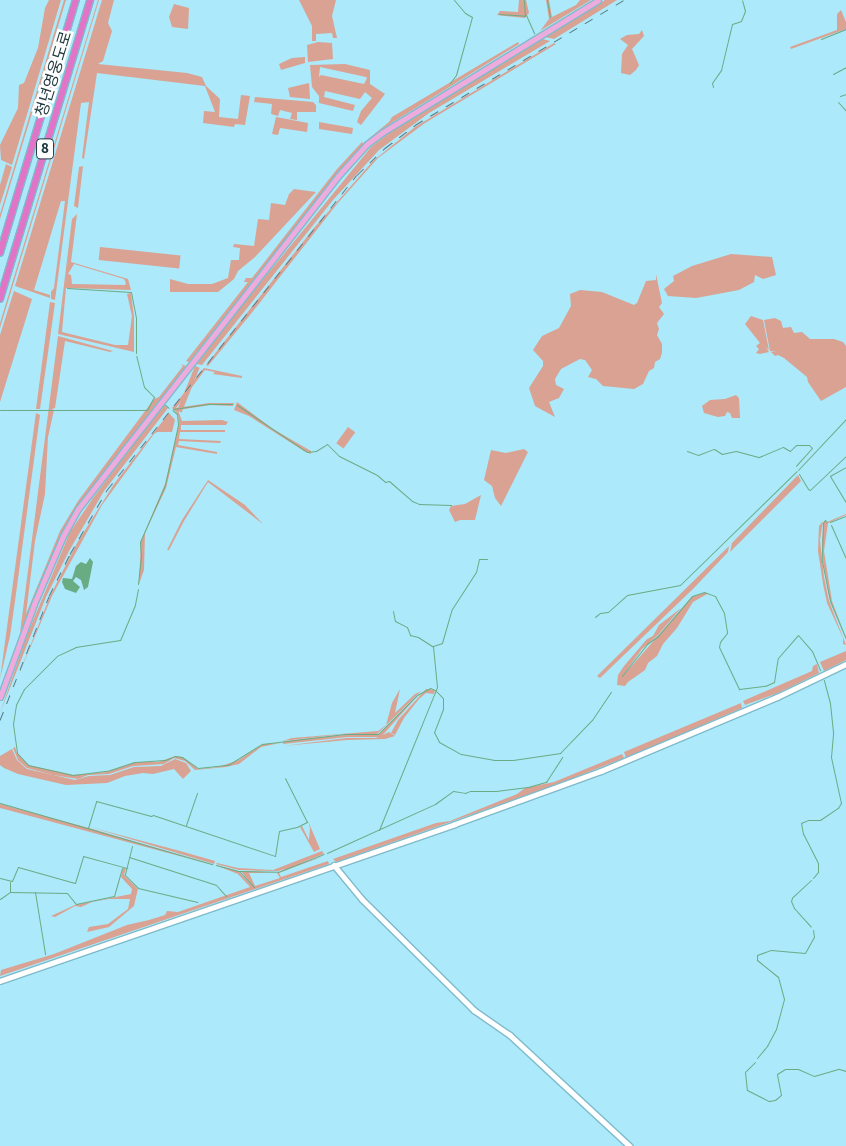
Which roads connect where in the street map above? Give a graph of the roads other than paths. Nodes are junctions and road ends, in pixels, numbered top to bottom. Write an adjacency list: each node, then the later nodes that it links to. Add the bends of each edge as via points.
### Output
1 (76, 0): 4 (highway, 청년영웅도로 / 8)
2 (90, 0): 5 (highway, 청년영웅도로 / 8)
3 (598, 0): 7 (main road, via 383,132 367,144 338,176 78,510 63,536 34,604)
4 (0, 253)
5 (0, 299)
6 (846, 664): 8 (main road, via 777,697 601,771)
7 (0, 697)
8 (334, 865): 9 (main road); 10 (main road, via 362,899 474,1010 510,1035)
9 (0, 981)
10 (630, 1146)

